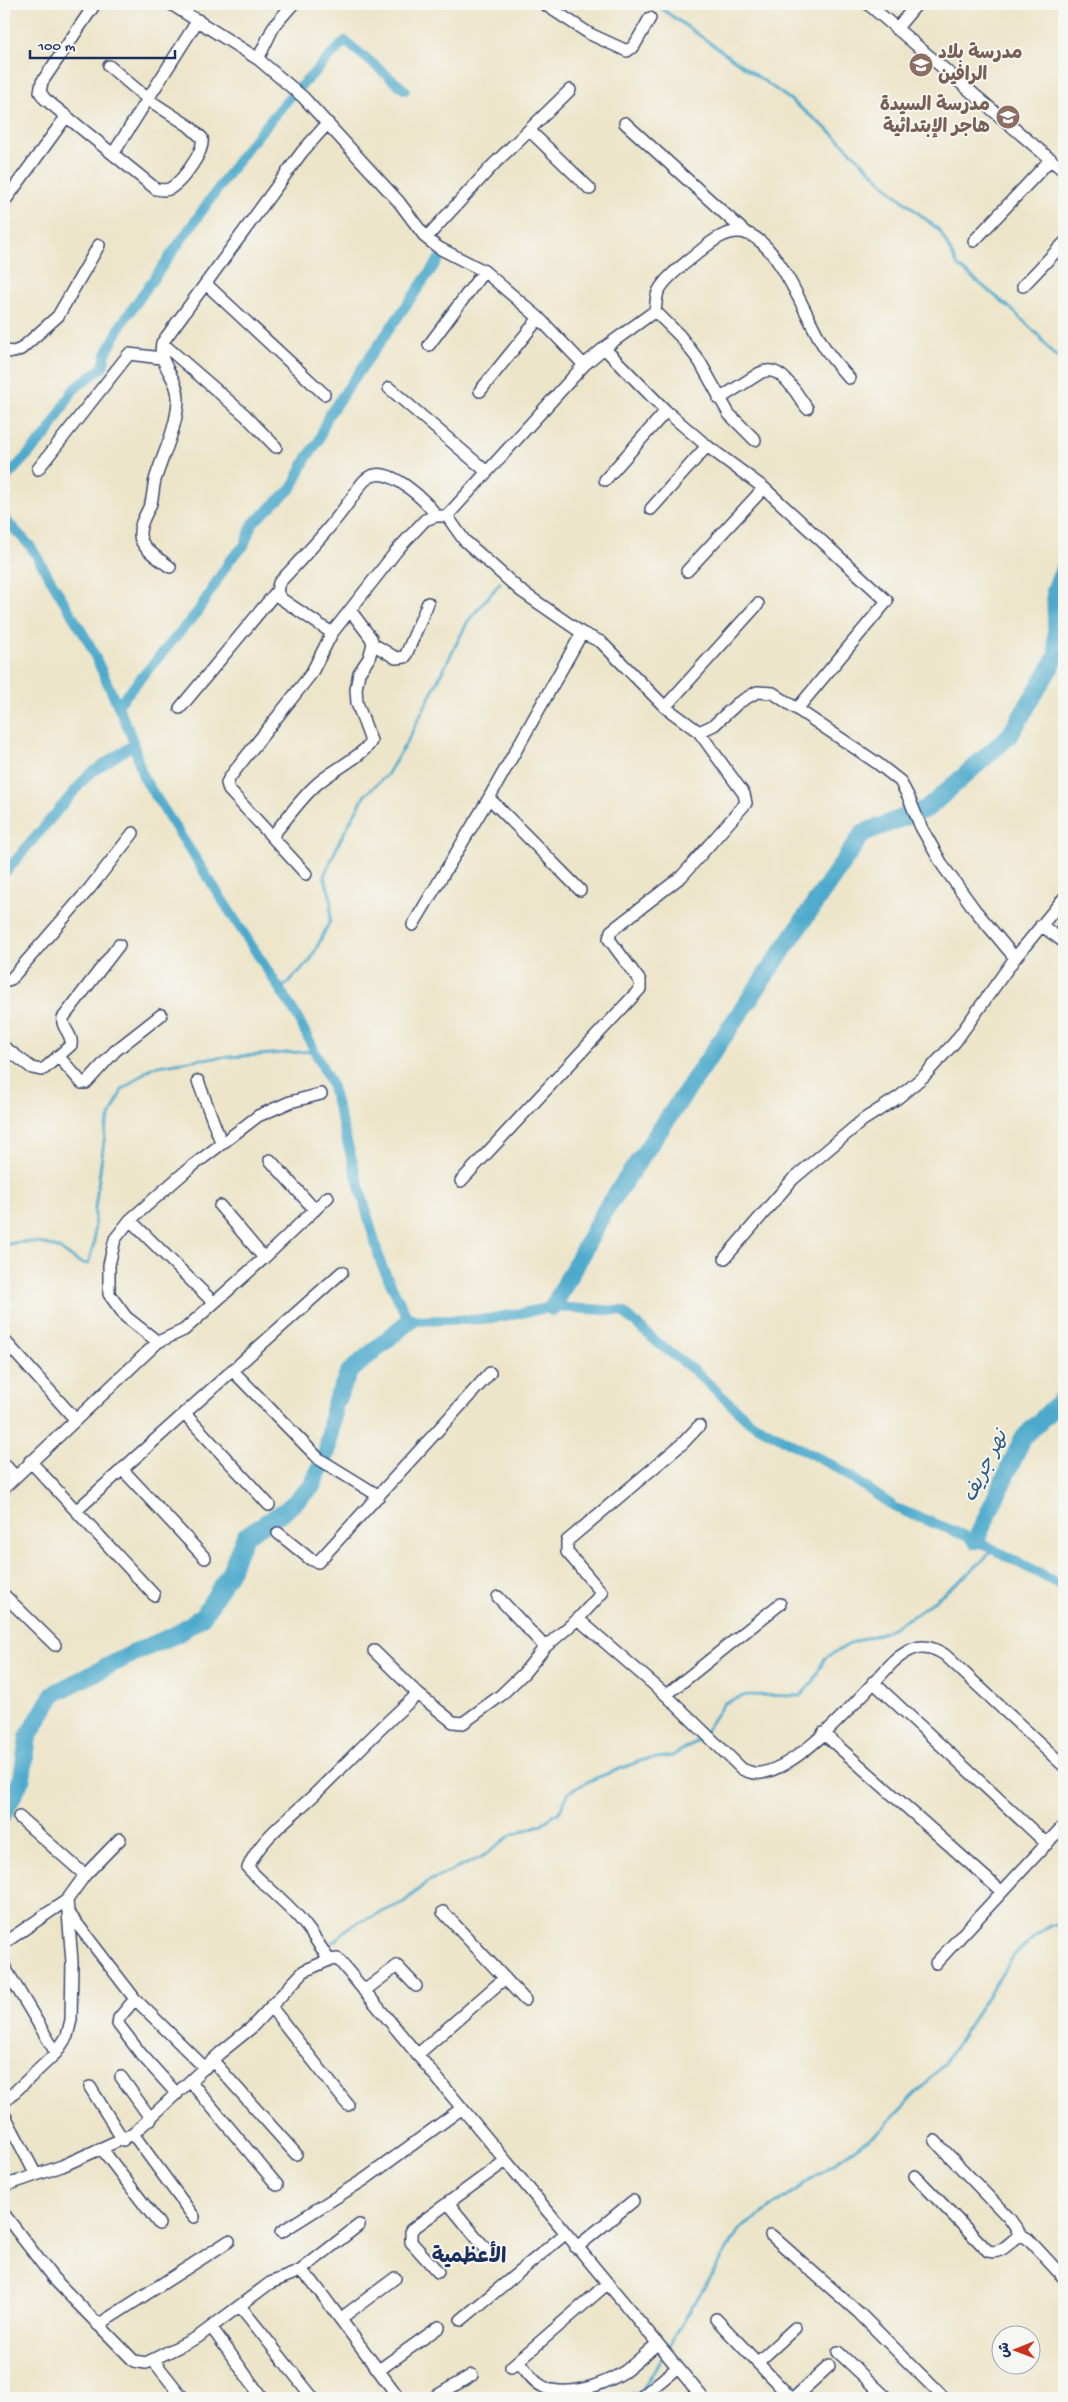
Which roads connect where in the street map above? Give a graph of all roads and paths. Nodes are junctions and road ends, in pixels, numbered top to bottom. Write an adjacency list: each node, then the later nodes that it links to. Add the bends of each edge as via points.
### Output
1 (95, 4): 14 (street, via 40,86 42,96)
2 (171, 4): 8 (street)
3 (293, 4): 10 (street, via 274,26)
4 (544, 4): 7 (street, via 590,34 627,51 634,46)
5 (868, 4): 9 (street)
6 (917, 4): 9 (street)
7 (650, 18)
8 (198, 20): 10 (street); 13 (street)
9 (896, 29): 19 (street)
10 (258, 59): 15 (street)
11 (109, 66): 13 (street)
12 (570, 90): 17 (street)
13 (149, 100): 18 (street); 18 (street, via 199,134 204,144 202,150 179,181 162,191)
14 (66, 117): 18 (street); 22 (street)
15 (328, 123): 24 (street, via 399,202); 29 (street, via 302,152)
16 (625, 123): 23 (street)
17 (529, 130): 21 (street); 24 (street)
18 (113, 154)
19 (1051, 159): 20 (street); 25 (street)
20 (1064, 171)
21 (590, 189)
22 (4, 202)
23 (746, 234): 31 (street, via 732,232 720,236 673,273 658,293); 39 (street, via 764,244 787,275 824,347)
24 (426, 238): 28 (street)
25 (974, 240)
26 (1064, 243): 30 (street)
27 (99, 245): 36 (street, via 58,316 21,350)
28 (484, 271): 32 (street); 34 (street)
29 (206, 284): 33 (street); 42 (street)
30 (1023, 286)
31 (654, 311): 35 (street); 43 (street, via 680,336 700,362)
32 (538, 318): 38 (street); 41 (street)
33 (162, 343): 37 (street); 47 (street)
34 (429, 345)
35 (604, 348): 38 (street); 45 (street)
36 (4, 351)
37 (161, 358): 49 (street, via 129,354); 55 (street, via 175,385 178,399 173,431 139,536 142,543)
38 (584, 365): 50 (street)
39 (849, 378)
40 (389, 388): 50 (street)
41 (480, 391)
42 (324, 394)
43 (719, 399): 44 (street, via 760,372 773,369); 46 (street, via 729,414)
44 (807, 408)
45 (666, 411): 48 (street); 51 (street)
46 (756, 440)
47 (276, 446)
48 (707, 446): 52 (street); 53 (street)
49 (38, 468)
50 (487, 472): 54 (street)
51 (606, 480)
52 (764, 488): 56 (street); 66 (street, via 887,601)
53 (651, 509)
54 (442, 516): 57 (street, via 424,499 391,478 376,474 364,480 343,511 279,583); 60 (street, via 425,520 419,526); 62 (street, via 521,590)
55 (170, 567)
56 (687, 571)
57 (277, 591): 61 (street, via 280,598); 65 (street)
58 (428, 603): 63 (street, via 405,657 396,658)
59 (758, 604): 64 (street)
60 (350, 610): 61 (street); 63 (street)
61 (332, 633): 70 (street, via 311,674 227,784)
62 (582, 633): 64 (street, via 601,642); 68 (street)
63 (373, 644): 70 (street, via 359,673 356,689 357,703 370,734 367,750 317,784)
64 (665, 707): 67 (street)
65 (180, 708)
66 (796, 709): 67 (street, via 773,693 757,692 738,703 714,726); 78 (street, via 900,782 943,866)
67 (699, 732): 87 (street, via 744,794 746,803 682,876 611,931 609,939 640,982 640,989)
68 (489, 798): 72 (street); 74 (street)
69 (133, 833): 79 (street, via 11,979)
70 (272, 836): 71 (street)
71 (306, 874)
72 (580, 890)
73 (1064, 898): 75 (street)
74 (413, 925)
75 (1042, 925): 76 (street); 78 (street)
76 (1064, 942)
77 (119, 945): 82 (street, via 63,1018 62,1024 72,1041)
78 (1015, 958): 93 (street, via 955,1042 924,1076 863,1120 793,1180)
79 (4, 981)
80 (161, 1015): 82 (street, via 115,1051 86,1083 82,1083)
81 (4, 1047): 82 (street, via 32,1068 41,1070)
82 (58, 1056)
83 (198, 1081): 85 (street)
84 (321, 1094): 85 (street, via 290,1102 258,1116)
85 (221, 1142): 91 (street)
86 (270, 1160): 90 (street)
87 (461, 1181)
88 (328, 1198): 90 (street)
89 (220, 1206): 92 (street)
90 (315, 1210): 92 (street)
91 (130, 1220): 95 (street); 97 (street, via 116,1239 109,1265 109,1294 126,1317)
92 (264, 1258): 95 (street)
93 (726, 1258)
94 (342, 1272): 98 (street)
95 (214, 1302): 97 (street, via 184,1330)
96 (4, 1340): 101 (street)
97 (158, 1342): 101 (street)
98 (232, 1370): 100 (street); 108 (street, via 319,1459)
99 (490, 1373): 108 (street)
100 (184, 1414): 105 (street); 109 (street)
101 (76, 1419): 103 (street)
102 (699, 1426): 117 (street, via 567,1541 567,1552 602,1593)
103 (30, 1461): 106 (street); 110 (street)
104 (4, 1464): 106 (street)
105 (122, 1469): 110 (street); 112 (street)
106 (15, 1476): 107 (street)
107 (4, 1488)
108 (379, 1496): 111 (street, via 318,1562)
109 (270, 1505)
110 (77, 1510): 114 (street)
111 (278, 1533)
112 (205, 1558)
113 (4, 1595): 118 (street)
114 (154, 1595)
115 (498, 1598): 119 (street)
116 (780, 1604): 123 (street)
117 (578, 1619): 119 (street); 123 (street)
118 (55, 1645)
119 (545, 1647): 122 (street, via 506,1690 463,1723 453,1722)
120 (374, 1651): 122 (street)
121 (873, 1682): 124 (street); 125 (street, via 907,1650 922,1646 937,1649); 129 (street)
122 (418, 1694): 135 (street, via 280,1827 253,1856 248,1868 289,1907)
123 (666, 1695): 124 (street, via 742,1769 759,1773 776,1768 809,1747)
124 (823, 1733): 131 (street)
125 (1064, 1766)
126 (19, 1817): 130 (street)
127 (1064, 1826): 129 (street)
128 (120, 1839): 130 (street)
129 (1047, 1844): 131 (street)
130 (85, 1875): 132 (street)
131 (1002, 1892): 136 (street)
132 (67, 1905): 134 (street); 141 (street); 144 (street, via 72,1962 71,2020 67,2036)
133 (443, 1912): 138 (street)
134 (4, 1943)
135 (329, 1960): 140 (street, via 338,1959); 143 (street, via 304,1971)
136 (936, 1963)
137 (4, 1966): 144 (street)
138 (505, 1978): 142 (street); 145 (street)
139 (416, 1986): 140 (street, via 397,1966)
140 (364, 1991): 145 (street)
141 (135, 1999): 146 (street); 150 (street, via 119,2018 118,2024)
142 (525, 2000)
143 (271, 2006): 146 (street); 152 (street)
144 (56, 2052): 151 (street)
145 (417, 2055): 153 (street)
146 (209, 2064): 148 (street); 159 (street)
147 (121, 2077): 155 (street)
148 (190, 2081): 150 (street); 163 (street)
149 (90, 2087): 156 (street)
150 (177, 2094): 155 (street)
151 (4, 2102)
152 (348, 2105)
153 (460, 2109): 160 (street); 171 (street, via 365,2179)
154 (4, 2114): 161 (street)
155 (151, 2118): 156 (street)
156 (128, 2137): 158 (street); 168 (street)
157 (935, 2141): 174 (street, via 1009,2218)
158 (102, 2149): 161 (street); 169 (street)
159 (296, 2154)
160 (504, 2162): 166 (street); 172 (street)
161 (36, 2175): 164 (street)
162 (915, 2176): 174 (street, via 988,2251 995,2253)
163 (277, 2185)
164 (4, 2186)
165 (633, 2201): 176 (street)
166 (448, 2203): 177 (street); 179 (street, via 411,2230 409,2237)
167 (4, 2214): 187 (street, via 53,2278)
168 (194, 2217)
169 (159, 2224)
170 (359, 2225): 178 (street)
171 (281, 2232)
172 (565, 2234): 176 (street); 186 (street)
173 (771, 2235): 208 (street, via 859,2313)
174 (1021, 2235): 181 (street)
175 (229, 2241): 187 (street)
176 (576, 2248): 182 (street)
177 (489, 2253)
178 (300, 2271): 183 (street, via 270,2283); 184 (street, via 312,2280)
179 (438, 2272)
180 (394, 2278): 184 (street)
181 (1064, 2278)
182 (607, 2284): 191 (street); 191 (street, via 515,2364 540,2386 552,2391 573,2390 608,2380 625,2371)
183 (240, 2306): 189 (street); 201 (street)
184 (340, 2318): 197 (street)
185 (716, 2319): 194 (street)
186 (460, 2320)
187 (98, 2325): 193 (street, via 134,2361 139,2364)
188 (438, 2327): 197 (street)
189 (212, 2328): 193 (street); 200 (street)
190 (795, 2328): 194 (street)
191 (657, 2345): 196 (street)
192 (838, 2352): 207 (street)
193 (153, 2360): 199 (street)
194 (758, 2362): 206 (street)
195 (829, 2366): 206 (street)
196 (675, 2367): 204 (street); 205 (street)
197 (379, 2370): 202 (street)
198 (472, 2375): 203 (street)
199 (183, 2398)
200 (262, 2398)
201 (312, 2398)
202 (399, 2398)
203 (434, 2398)
204 (640, 2398)
205 (703, 2398)
206 (793, 2398)
207 (887, 2398)
208 (944, 2398)

